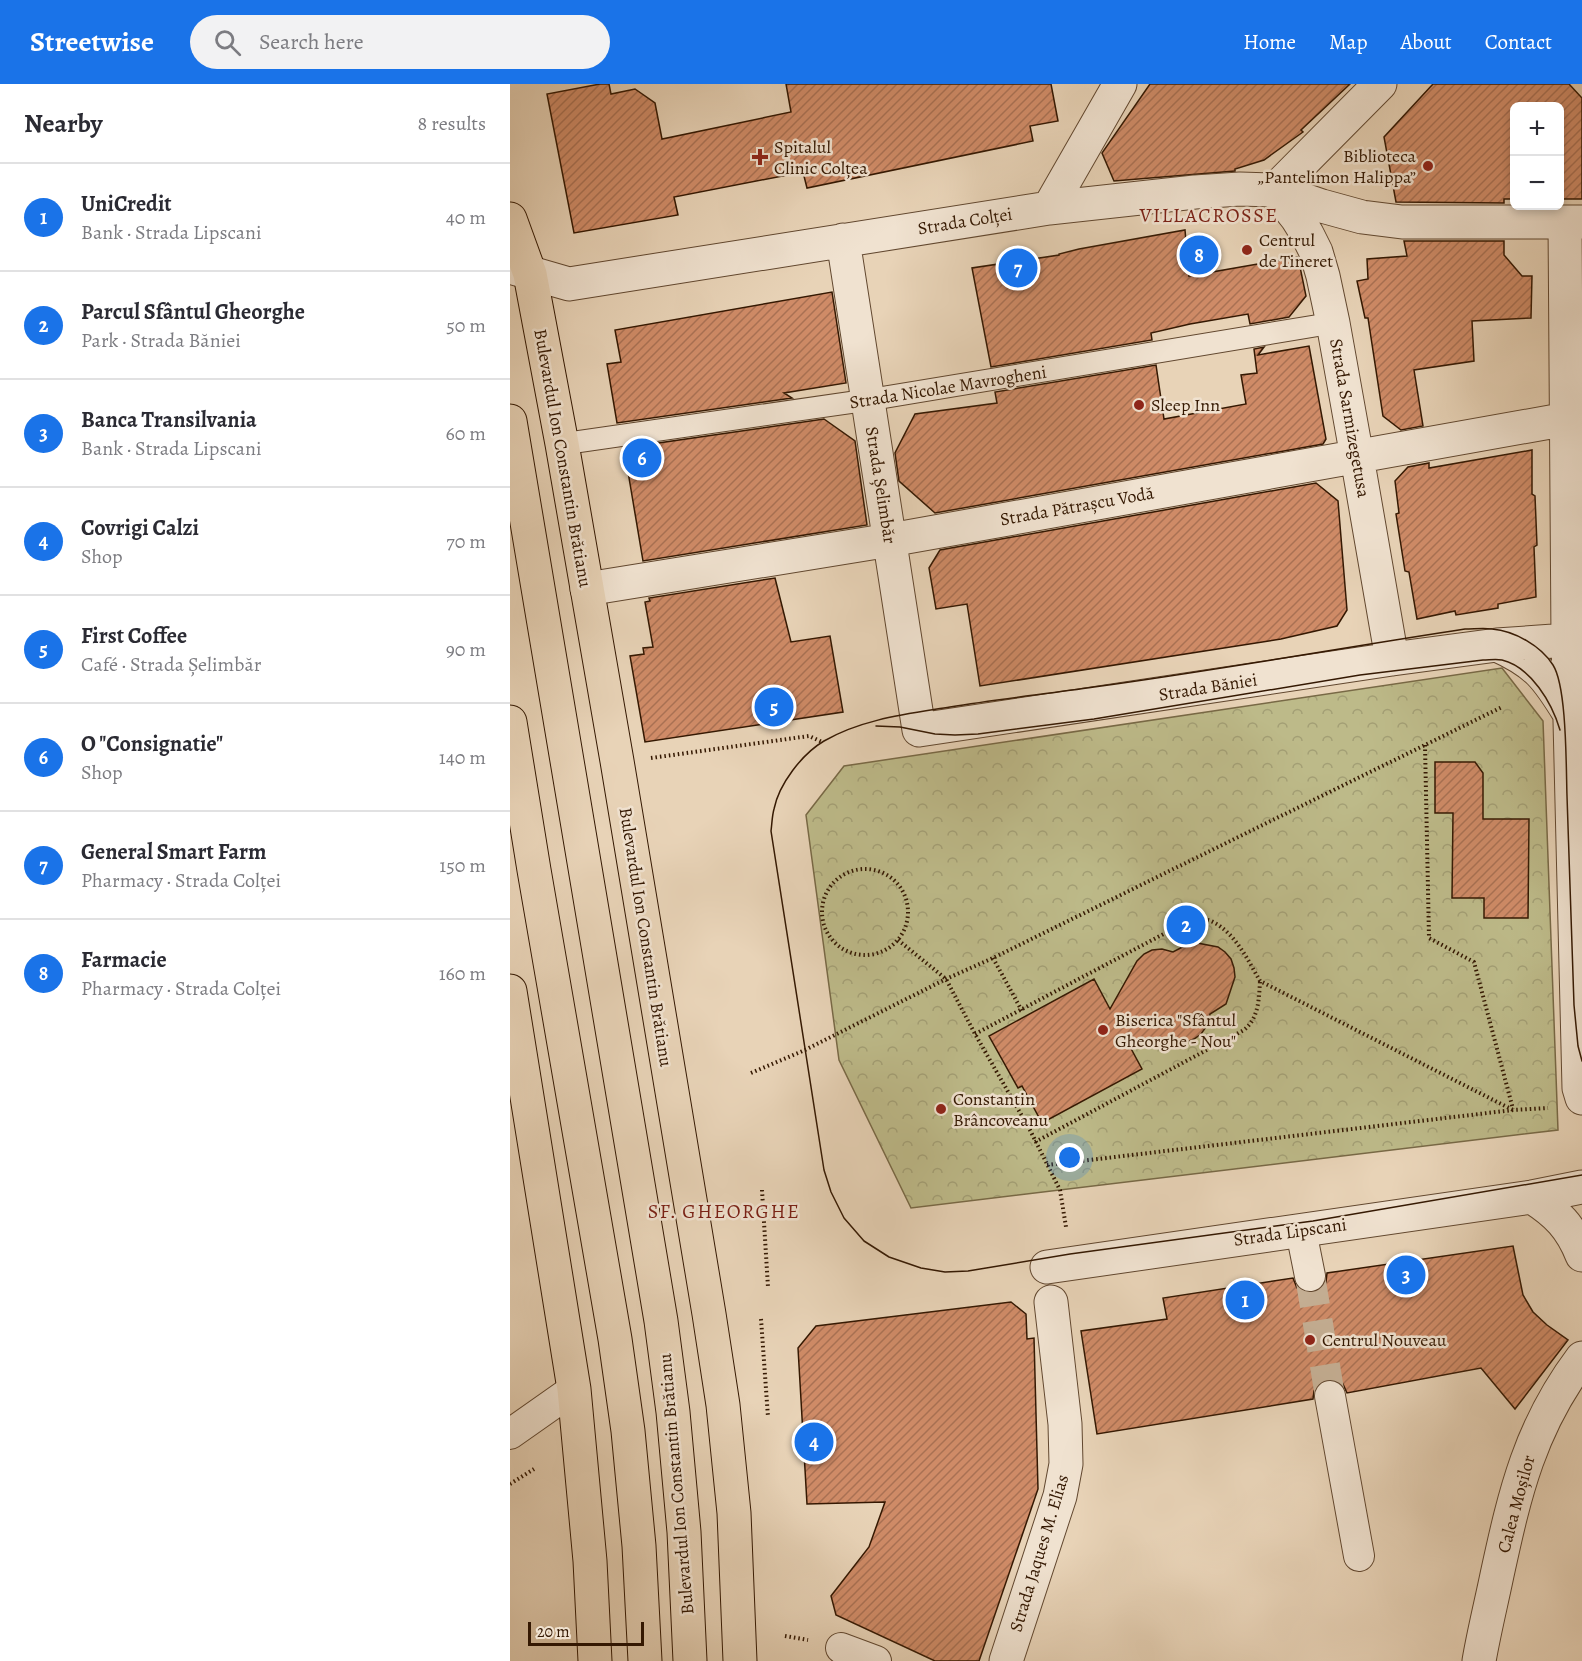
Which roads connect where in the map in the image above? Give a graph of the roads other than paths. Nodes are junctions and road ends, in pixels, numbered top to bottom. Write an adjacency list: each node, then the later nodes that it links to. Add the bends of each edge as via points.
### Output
1 (1120, 84): 4 (street)
2 (1380, 84): 3 (street)
3 (1275, 190): 4 (street, Strada Colței, via 1195,192); 6 (street, Strada Colței, via 1382,220); 9 (street, Strada Sarmizegetusa, via 1312,243)
4 (1049, 208): 7 (street, Strada Colței)
5 (510, 219): 8 (main road, Bulevardul Ion Constantin Brătianu)
6 (1574, 222): 11 (street)
7 (843, 240): 8 (street, Strada Colței, via 569,284); 10 (street, Strada Șelimbăr)
8 (520, 270): 13 (main road, Bulevardul Ion Constantin Brătianu)
9 (1333, 323): 10 (lane, Strada Nicolae Mavrogheni); 14 (street, Strada Sarmizegetusa)
10 (868, 400): 13 (lane, Strada Nicolae Mavrogheni); 15 (street, Strada Șelimbăr)
11 (1567, 419): 14 (street, Strada Pătrașcu Vodă); 17 (street)
12 (510, 421): 33 (main road, Bulevardul Ion Constantin Brătianu)
13 (562, 444): 16 (main road, Bulevardul Ion Constantin Brătianu)
14 (1357, 457): 15 (street, Strada Pătrașcu Vodă); 19 (street, Strada Sarmizegetusa)
15 (890, 540): 16 (street, Strada Pătrașcu Vodă); 22 (street, Strada Șelimbăr)
16 (587, 589): 32 (main road, Bulevardul Ion Constantin Brătianu)
17 (1575, 639): 18 (street, Strada Băniei); 20 (street)
18 (1497, 645): 19 (street, Strada Băniei); 20 (street, via 1530,662 1554,687)
19 (1392, 659): 22 (street, Strada Băniei)
20 (1569, 713): 24 (street)
21 (510, 722): 41 (main road, via 615,1339 639,1546)
22 (919, 730)
23 (510, 991): 35 (main road)
24 (1572, 1098)
25 (1582, 1187): 26 (street)
26 (1533, 1197): 27 (street, Strada Lipscani); 28 (street, via 1558,1215)
27 (1301, 1231): 29 (street, Strada Lipscani); 30 (street)
28 (1582, 1255)
29 (1059, 1265)
30 (1310, 1276)
31 (1051, 1302): 45 (street, Strada Jaques M. Elias, via 1066,1464 1060,1496)
32 (709, 1314): 33 (main road); 43 (main road, Bulevardul Ion Constantin Brătianu, via 734,1513)
33 (661, 1321): 42 (main road, Bulevardul Ion Constantin Brătianu, via 674,1412)
34 (1582, 1358): 46 (street, Calea Moșilor, via 1556,1396 1522,1471)
35 (574, 1389): 37 (street); 40 (main road)
36 (1330, 1396): 38 (street)
37 (510, 1434)
38 (1359, 1556)
39 (841, 1648): 44 (street)
40 (595, 1661)
41 (645, 1661)
42 (690, 1661)
43 (740, 1661)
44 (876, 1661)
45 (1006, 1661)
46 (1479, 1661)

